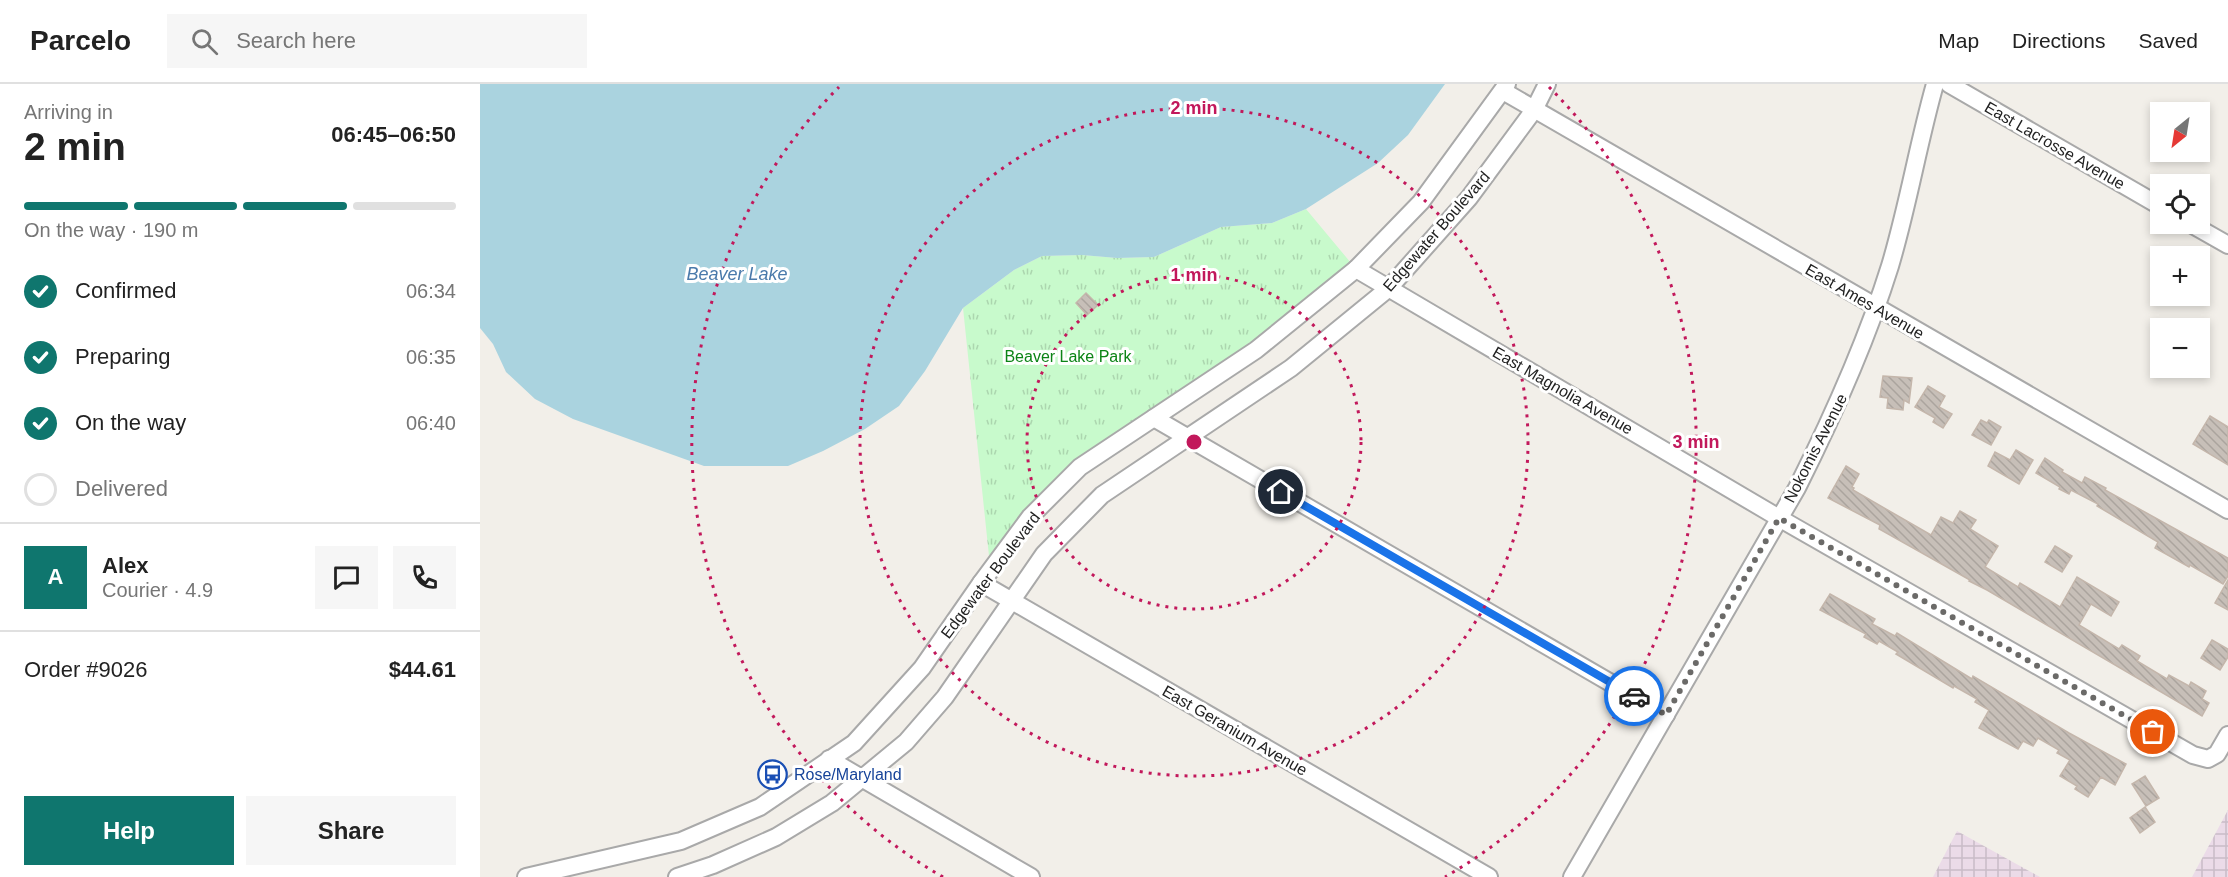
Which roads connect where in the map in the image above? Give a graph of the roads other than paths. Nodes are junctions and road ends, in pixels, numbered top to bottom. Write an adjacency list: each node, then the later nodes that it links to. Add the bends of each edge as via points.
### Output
1 (1547, 84): 5 (street, Edgewater Boulevard)
2 (1935, 84): 11 (street, Nokomis Avenue, via 1905,210)
3 (1949, 84): 6 (street, East Lacrosse Avenue)
4 (1505, 88): 5 (street, East Ames Avenue); 9 (street, Edgewater Boulevard, via 1421,202)
5 (1534, 110): 10 (street, Edgewater Boulevard, via 1469,198); 11 (street, East Ames Avenue)
6 (2150, 200)
7 (2209, 234): 8 (street)
8 (2228, 245)
9 (1356, 269): 10 (street, East Magnolia Avenue); 12 (street, Edgewater Boulevard, via 1256,350)
10 (1389, 288): 13 (street, Edgewater Boulevard, via 1290,368); 15 (street, East Magnolia Avenue)
11 (1876, 307): 14 (street, East Ames Avenue); 15 (street, Nokomis Avenue, via 1829,425)
12 (1154, 418): 13 (street); 16 (street, Edgewater Boulevard, via 1080,467 1030,517)
13 (1185, 437): 17 (street, Edgewater Boulevard, via 1102,495 1044,554); 18 (street)
14 (2228, 510)
15 (1779, 518): 18 (street, Nokomis Avenue); 19 (street, East Magnolia Avenue, via 2193,755 2208,759 2217,754)
16 (981, 583): 17 (street, East Geranium Avenue); 20 (street, Edgewater Boulevard, via 922,668 854,743)
17 (1011, 601): 21 (street, Edgewater Boulevard, via 945,697 906,742); 25 (street, East Geranium Avenue)
18 (1666, 715): 26 (street, Nokomis Avenue)
19 (2228, 735)
20 (829, 759): 21 (street); 22 (street, Edgewater Boulevard, via 760,807 681,841)
21 (862, 779): 23 (street, Edgewater Boulevard, via 832,803 776,837); 24 (street)
22 (526, 877)
23 (677, 877)
24 (1031, 877)
25 (1489, 877)
26 (1572, 877)

